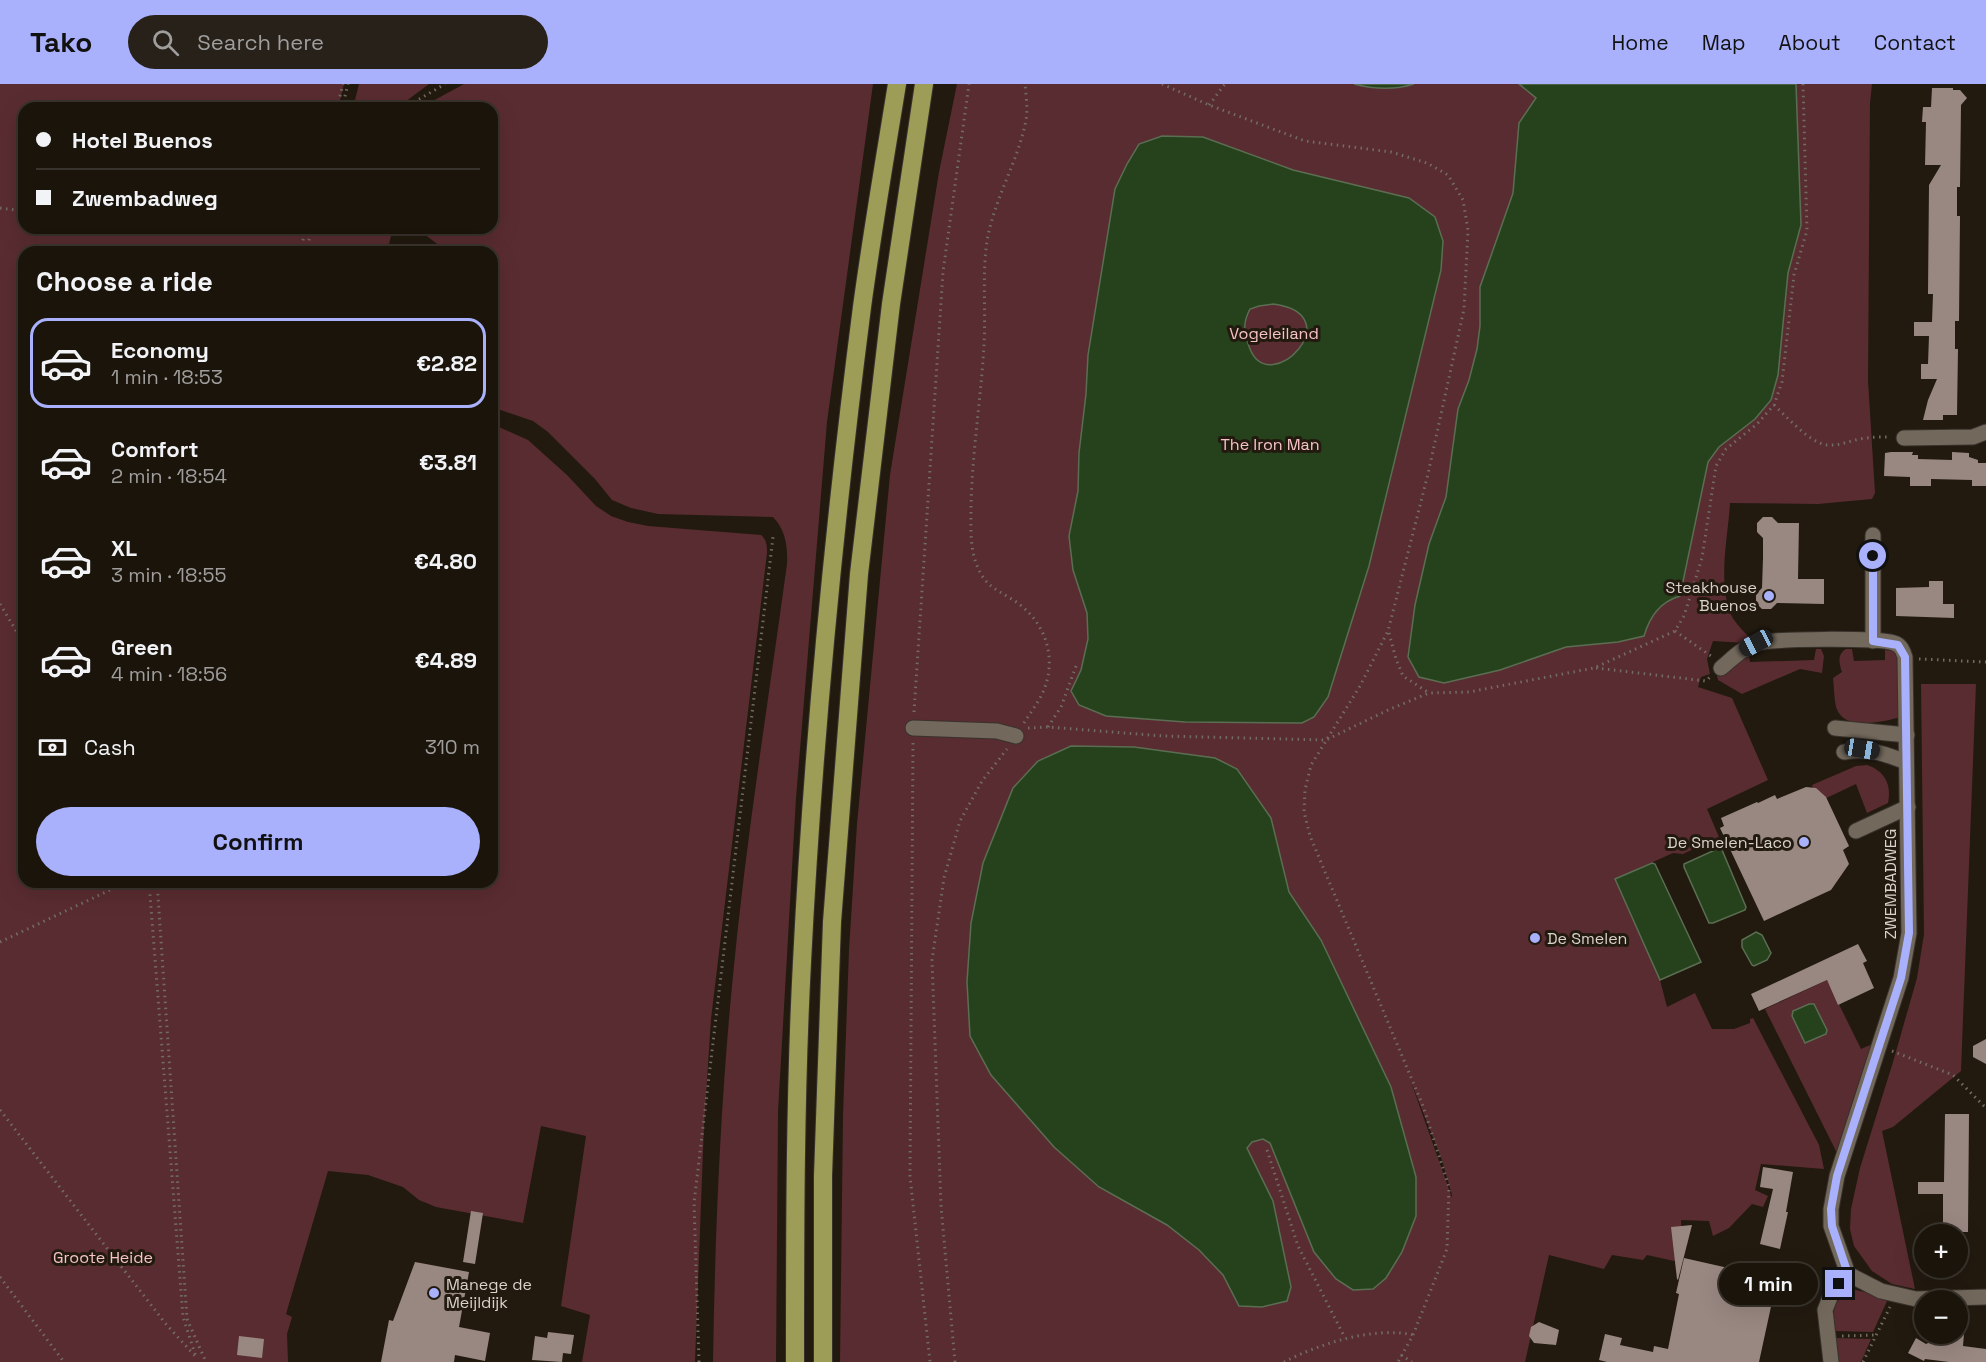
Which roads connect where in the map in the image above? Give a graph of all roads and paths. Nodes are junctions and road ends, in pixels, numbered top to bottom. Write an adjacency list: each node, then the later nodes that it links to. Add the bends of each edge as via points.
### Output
1 (343, 84): 9 (path)
2 (348, 84): 10 (path)
3 (445, 84): 11 (path)
4 (897, 84): 64 (highway, via 862,305 831,576 813,785 801,964)
5 (924, 84): 65 (highway, via 891,304 861,562 839,829 823,1176)
6 (1162, 84): 12 (path)
7 (1225, 84): 12 (path)
8 (1803, 84): 15 (path, via 1807,230 1794,275 1782,382)
9 (338, 102)
10 (344, 102)
11 (415, 102)
12 (1209, 105): 22 (path, via 1305,141 1391,152 1427,163 1448,175 1463,200 1468,230 1464,309)
13 (0, 208): 14 (path)
14 (18, 210)
15 (1774, 405): 17 (path, via 1797,427 1825,445); 23 (path, via 1726,449 1716,466 1702,558 1684,616)
16 (1986, 432): 18 (street, via 1973,437)
17 (1876, 437)
18 (1904, 438)
19 (1873, 536): 25 (street)
20 (773, 537): 63 (path, via 694,1203)
21 (0, 604): 24 (path)
22 (1388, 631): 31 (path, via 1403,676); 37 (path, via 1360,687)
23 (1675, 631): 29 (path); 30 (path, via 1699,646)
24 (18, 634)
25 (1873, 641): 26 (street, via 1898,645); 30 (street, via 1756,643)
26 (1905, 657): 27 (path); 36 (street, ZWEMBADWEG)
27 (1986, 662)
28 (1076, 666): 32 (path, via 1061,707)
29 (1594, 668): 30 (path, via 1706,681); 31 (path, via 1468,692)
30 (1721, 668)
31 (1429, 693): 37 (path)
32 (1048, 727): 35 (path); 37 (path, via 1163,736)
33 (913, 728): 35 (street)
34 (1835, 728): 36 (street)
35 (1018, 733)
36 (1907, 735): 39 (street, ZWEMBADWEG)
37 (1326, 740): 54 (path, via 1311,765 1305,790 1304,812 1310,836 1423,1106 1449,1187 1447,1249)
38 (1844, 752): 39 (street, via 1871,750)
39 (1906, 762): 40 (street, ZWEMBADWEG)
40 (1908, 807): 41 (street); 46 (street, ZWEMBADWEG, via 1909,933 1901,978)
41 (1856, 831)
42 (114, 888): 45 (path)
43 (149, 888): 59 (path, via 183,1317)
44 (157, 888): 62 (path, via 187,1319)
45 (0, 942)
46 (1879, 1046): 47 (path, via 1953,1075); 50 (street, ZWEMBADWEG, via 1837,1176 1831,1209 1834,1235)
47 (1986, 1108)
48 (0, 1110): 59 (path, via 158,1314)
49 (1267, 1150): 57 (path, via 1298,1246)
50 (1848, 1274): 52 (street); 56 (street, via 1831,1295 1826,1310)
51 (0, 1277): 60 (path)
52 (1896, 1295): 53 (street, via 1916,1299); 55 (path)
53 (1986, 1297)
54 (1413, 1335): 57 (path, via 1397,1332); 58 (path)
55 (1876, 1335): 56 (path); 70 (path)
56 (1827, 1336): 69 (street)
57 (1345, 1338): 66 (path)
58 (1401, 1355): 67 (path); 68 (path)
59 (196, 1357): 61 (path)
60 (64, 1362)
61 (197, 1362)
62 (206, 1362)
63 (699, 1362)
64 (795, 1362)
65 (823, 1362)
66 (1284, 1362)
67 (1398, 1362)
68 (1412, 1362)
69 (1831, 1362)
70 (1863, 1362)

